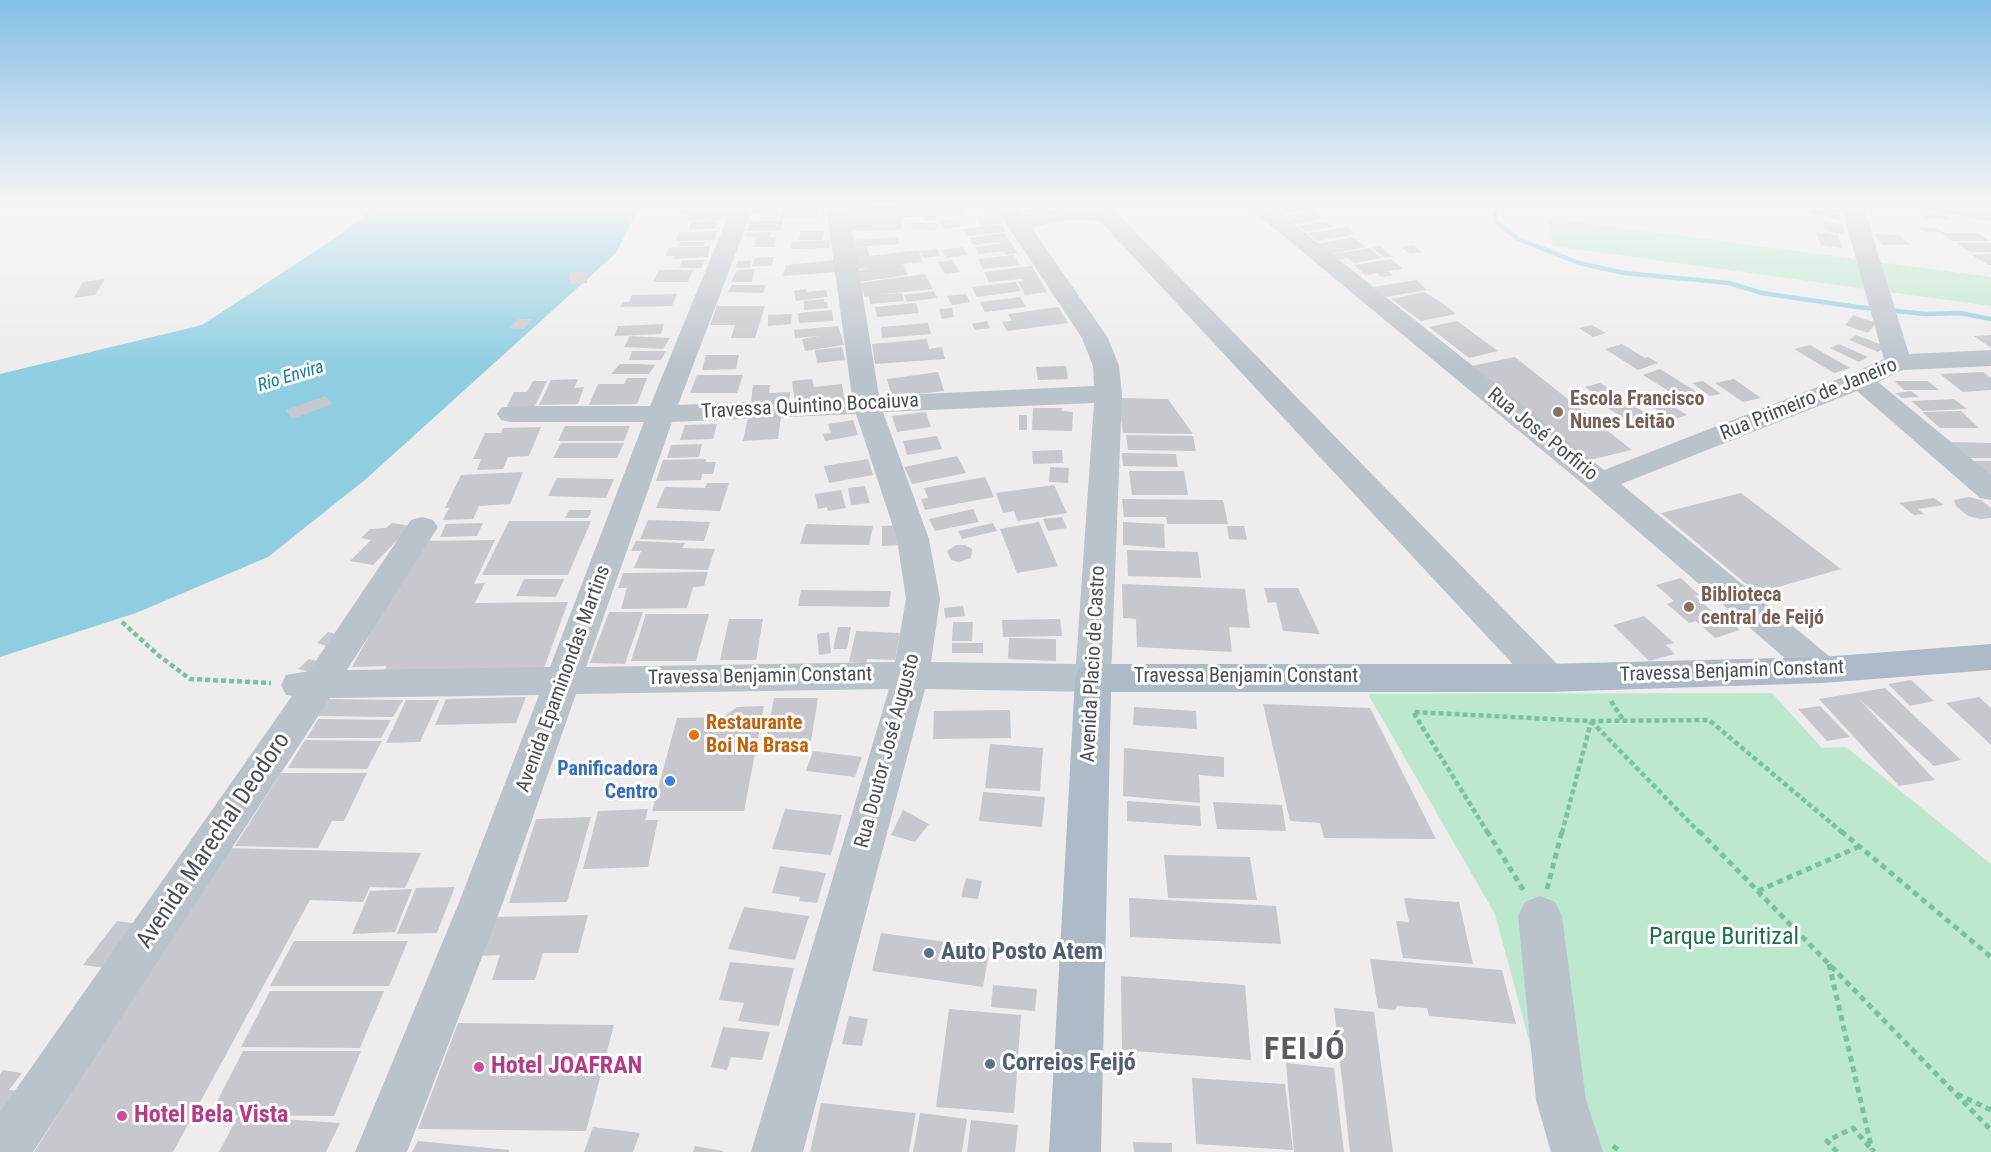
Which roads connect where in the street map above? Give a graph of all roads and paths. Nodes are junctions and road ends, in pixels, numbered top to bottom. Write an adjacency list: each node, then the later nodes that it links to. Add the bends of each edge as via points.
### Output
1 (722, 259): 13 (street, Avenida Epaminondas Martins)
2 (845, 259): 11 (street, Rua Doutor José Augusto)
3 (1041, 259): 10 (street, Avenida Placio de Castro, via 1095,338 1106,366)
4 (1148, 259): 22 (street)
5 (1324, 259): 14 (street, Rua José Porfirio)
6 (1867, 259): 8 (street)
7 (1991, 358): 8 (street, Rua Primeiro de Janeiro)
8 (1898, 362): 9 (street, Rua Primeiro de Janeiro)
9 (1860, 380): 14 (street, Rua Primeiro de Janeiro); 15 (street)
10 (1108, 394): 11 (street, Travessa Quintino Bocaiuva); 21 (street, Avenida Placio de Castro)
11 (867, 405): 13 (street, Travessa Quintino Bocaiuva); 20 (street, Rua Doutor José Augusto, via 913,539 923,599)
12 (511, 414): 13 (street, Travessa Quintino Bocaiuva)
13 (661, 414): 23 (street, Avenida Epaminondas Martins)
14 (1600, 482): 19 (street, Rua José Porfirio)
15 (1991, 491)
16 (422, 528): 24 (street, Avenida Marechal Deodoro)
17 (122, 622): 24 (path, via 190,679)
18 (1991, 657): 19 (main road, Travessa Benjamin Constant)
19 (1822, 670): 22 (main road, Travessa Benjamin Constant)
20 (911, 675): 21 (street, Travessa Benjamin Constant); 23 (street, Travessa Benjamin Constant); 37 (street, Rua Doutor José Augusto)
21 (1093, 678): 22 (main road, Travessa Benjamin Constant); 38 (main road, Avenida Placio de Castro)
22 (1548, 678)
23 (565, 680): 24 (street, Travessa Benjamin Constant); 36 (street, Avenida Epaminondas Martins)
24 (310, 684): 35 (street, Avenida Marechal Deodoro)
25 (1591, 721): 26 (path, via 1709,720); 27 (path); 28 (path); 28 (path, via 1413,712)
26 (1858, 847): 27 (path); 29 (path)
27 (1758, 891): 30 (path)
28 (1540, 916): 39 (street, via 1561,1100)
29 (1991, 957)
30 (1828, 964): 31 (path); 34 (path)
31 (1954, 1092): 32 (path); 33 (path)
32 (1991, 1110)
33 (1991, 1130)
34 (1873, 1151): 40 (path, via 1853,1128 1827,1141)
35 (3, 1152)
36 (381, 1152)
37 (777, 1152)
38 (1075, 1152)
39 (1577, 1152)
40 (1837, 1152)

